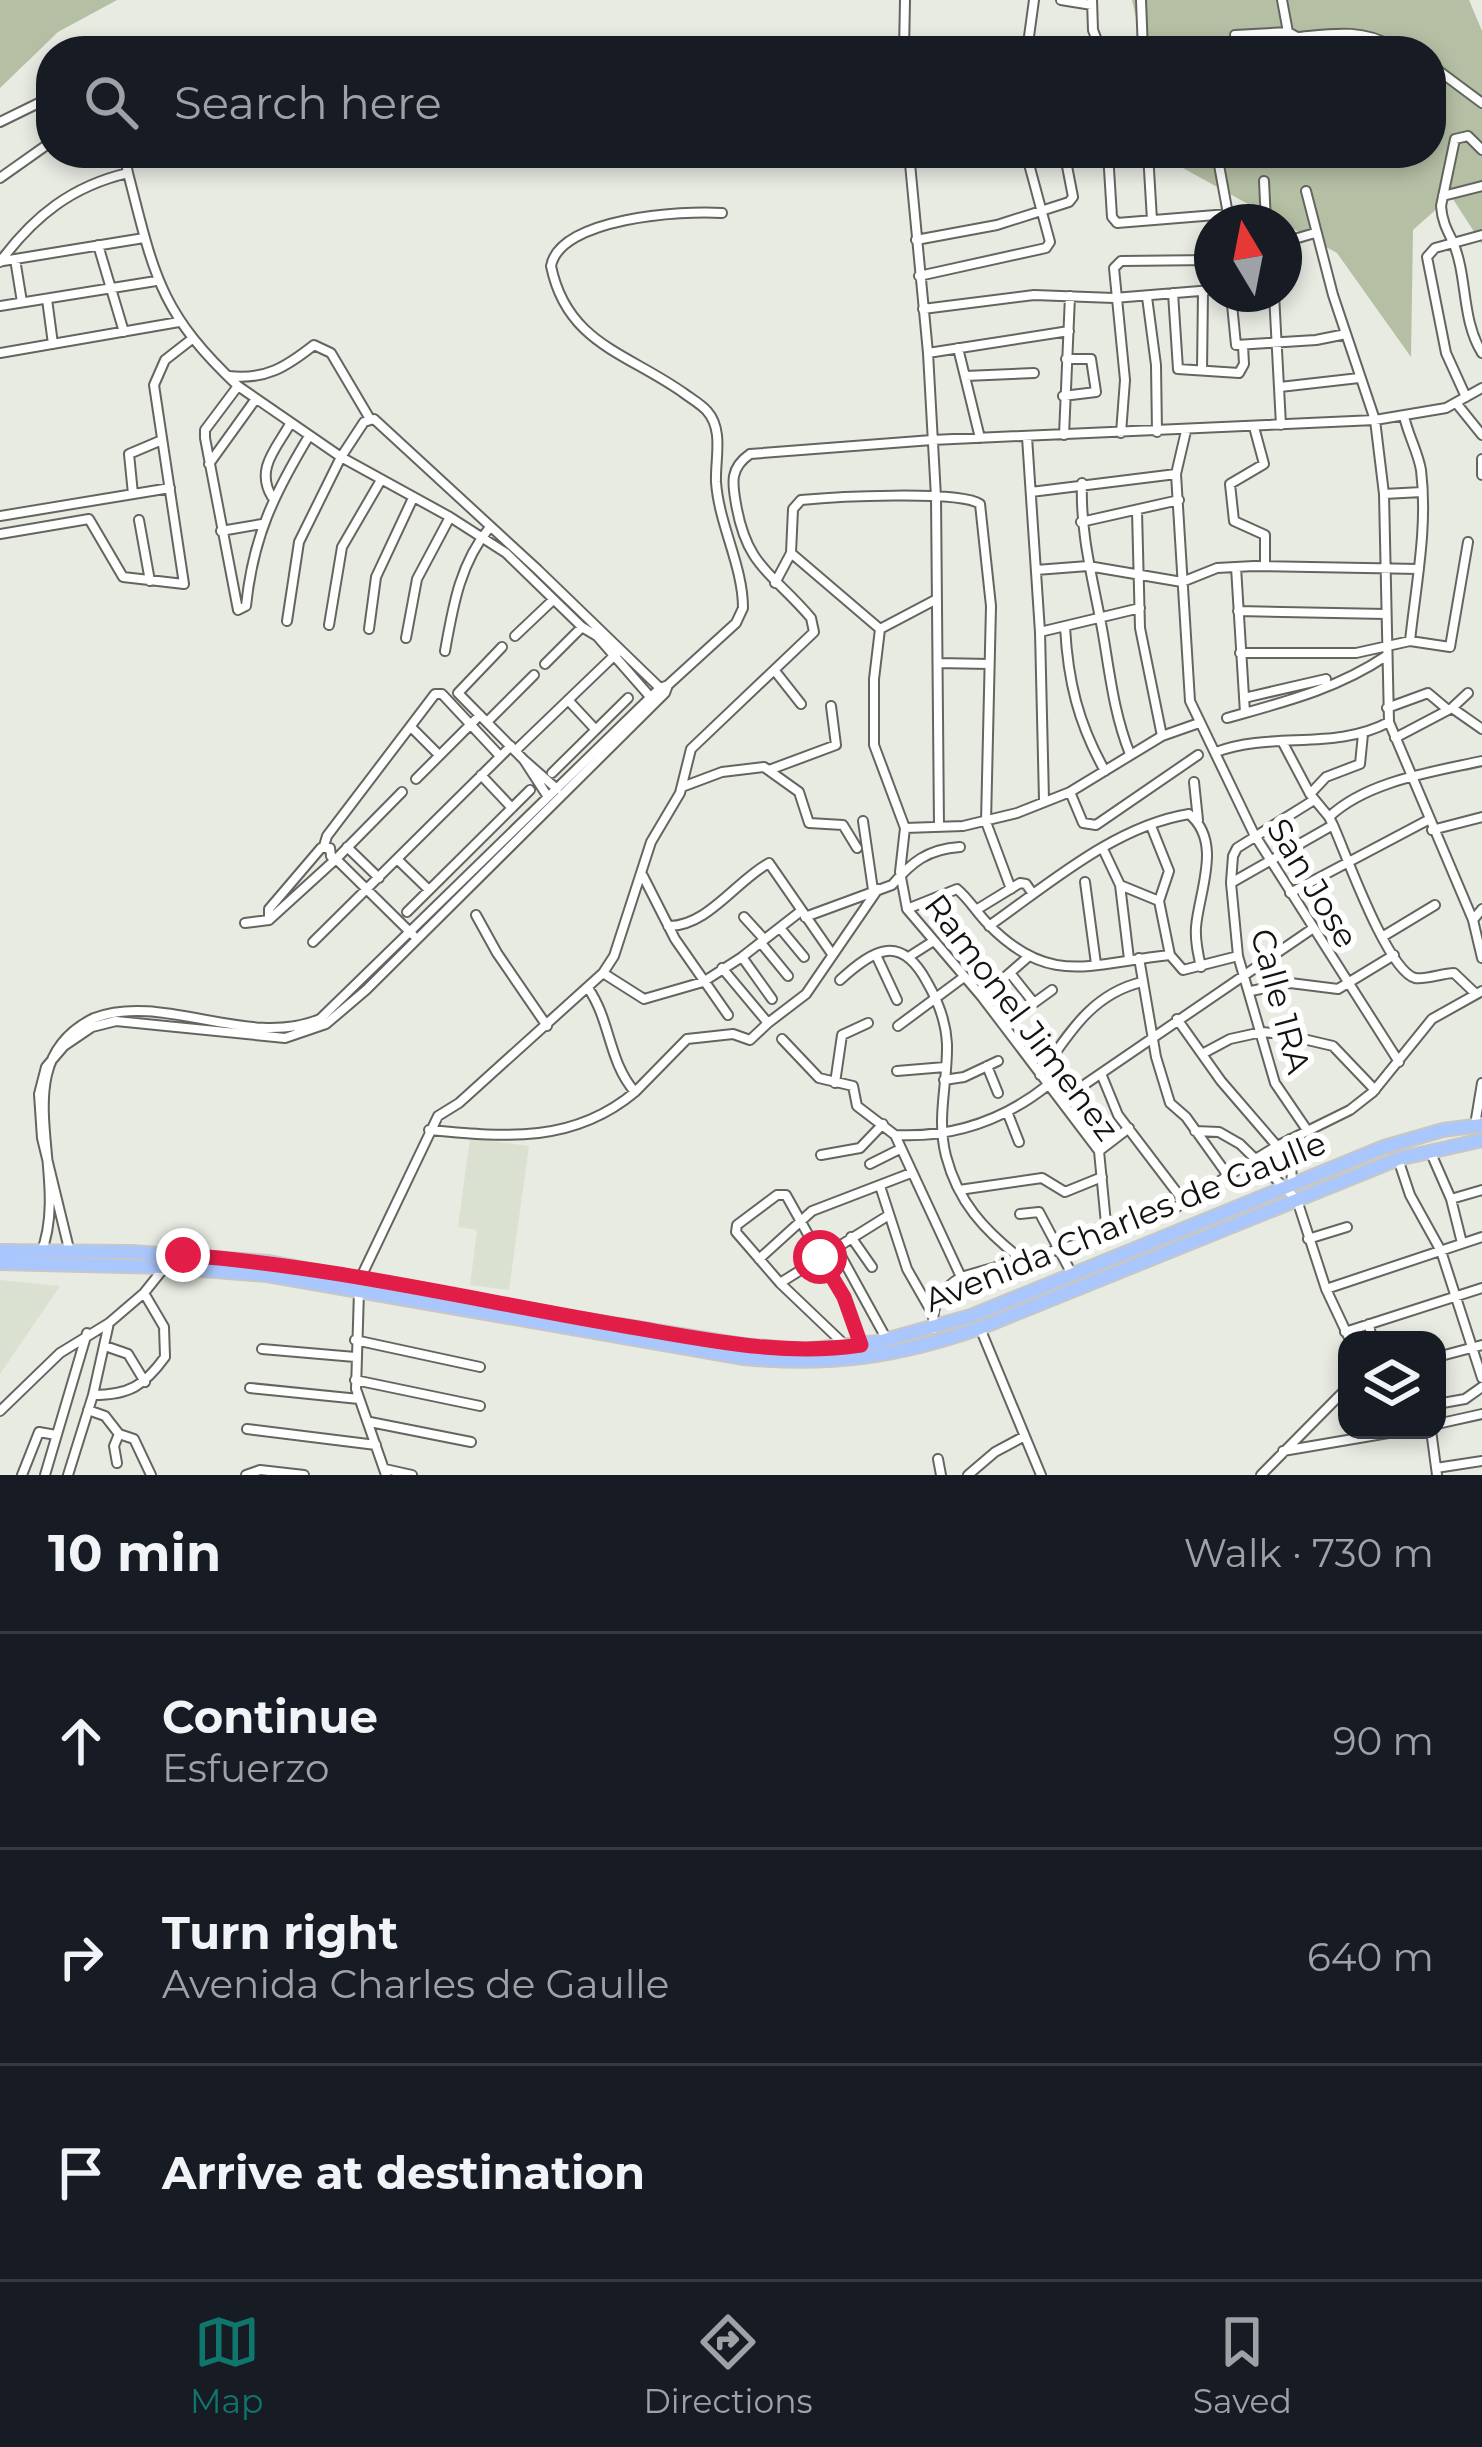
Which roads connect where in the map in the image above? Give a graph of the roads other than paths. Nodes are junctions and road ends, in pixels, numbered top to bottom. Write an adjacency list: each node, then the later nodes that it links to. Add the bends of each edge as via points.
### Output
1 (905, 0): 11 (street)
2 (1034, 0): 12 (street)
3 (1061, 0): 6 (street)
4 (1141, 0): 14 (street)
5 (1282, 0): 8 (street)
6 (1092, 3): 13 (street)
7 (1266, 34): 8 (street); 10 (street)
8 (1292, 34): 9 (street)
9 (1333, 34): 15 (street)
10 (1235, 35)
11 (904, 36)
12 (1029, 36)
13 (1095, 36)
14 (1142, 36)
15 (1368, 36)
16 (1446, 76): 17 (street)
17 (1482, 103)
18 (36, 104): 19 (street)
19 (0, 122)
20 (1482, 150): 34 (street, via 1468,136 1455,139)
21 (36, 153): 30 (street)
22 (127, 168): 29 (street)
23 (911, 168): 45 (street)
24 (1030, 168): 37 (street)
25 (1067, 168): 37 (street, via 1072,201)
26 (1109, 168): 40 (street, via 1114,221)
27 (1149, 168): 40 (street)
28 (1220, 168): 35 (street)
29 (128, 173): 44 (street); 50 (street, via 56,203)
30 (0, 178)
31 (1264, 181): 36 (street)
32 (1482, 186): 34 (street)
33 (1306, 191): 41 (street)
34 (1442, 196): 46 (street)
35 (1226, 204)
36 (1265, 204)
37 (1041, 212): 45 (street); 51 (street, via 1046,248)
38 (722, 213): 172 (street, via 658,213 581,235 558,249 551,266 584,332 650,369 707,411 717,429 716,482 743,608)
39 (1194, 217): 40 (street)
40 (1152, 220)
41 (1315, 232): 42 (street); 69 (street)
42 (1302, 236)
43 (1482, 236): 46 (street)
44 (144, 238): 47 (street); 52 (street)
45 (916, 240): 51 (street)
46 (1454, 244): 77 (street, via 1470,334); 89 (street, via 1427,257)
47 (98, 245): 48 (street); 53 (street)
48 (15, 259): 50 (street); 60 (street)
49 (1194, 260): 58 (street, via 1120,261)
50 (0, 261)
51 (919, 275): 62 (street)
52 (156, 280): 53 (street); 66 (street)
53 (112, 288): 59 (street); 68 (street)
54 (1194, 292): 55 (street)
55 (1173, 293): 57 (street); 79 (street, via 1178,369)
56 (1070, 296): 58 (street); 62 (street); 67 (street)
57 (1147, 296): 58 (street); 97 (street)
58 (1114, 298): 98 (street, via 1125,380)
59 (47, 299): 60 (street); 72 (street)
60 (22, 302): 61 (street)
61 (0, 306)
62 (923, 309): 76 (street)
63 (1206, 312): 79 (street)
64 (1232, 312): 73 (street, via 1234,342)
65 (1274, 312): 71 (street)
66 (179, 322): 68 (street); 70 (street)
67 (1069, 331): 74 (street); 78 (street)
68 (124, 332): 72 (street)
69 (1346, 334): 71 (street); 83 (street)
70 (192, 339): 81 (street); 104 (street, via 156,376)
71 (1275, 343): 73 (street); 85 (street)
72 (52, 344): 75 (street)
73 (1243, 346): 79 (street, via 1239,373)
74 (958, 348): 76 (street); 82 (street)
75 (0, 353)
76 (928, 353): 105 (street)
77 (1482, 353)
78 (1066, 359): 87 (street); 87 (street, via 1091,359 1096,392)
79 (1202, 370)
80 (1034, 373): 82 (street)
81 (227, 375): 84 (street); 91 (street, via 267,374 322,345)
82 (965, 376): 103 (street)
83 (1359, 378): 85 (street); 92 (street)
84 (238, 386): 88 (street); 108 (street, via 205,430)
85 (1280, 387): 94 (street)
86 (1482, 388): 89 (street)
87 (1063, 396): 99 (street)
88 (255, 400): 93 (street); 108 (street)
89 (1461, 400): 90 (street); 100 (street)
90 (1403, 416): 92 (street); 115 (street)
91 (370, 419): 106 (street); 128 (street)
92 (1376, 420): 94 (street); 117 (street)
93 (290, 424): 101 (street); 119 (street, via 264,469)
94 (1281, 425): 95 (street)
95 (1254, 427): 96 (street); 135 (street, via 1264,464 1229,484 1234,521 1264,535)
96 (1186, 430): 97 (street); 109 (street, San Jose)
97 (1157, 432): 98 (street)
98 (1121, 433): 99 (street)
99 (1064, 435): 102 (street)
100 (1482, 435)
101 (309, 436): 106 (street); 119 (street)
102 (1027, 437): 103 (street); 114 (street)
103 (980, 439): 105 (street)
104 (162, 440): 113 (street); 116 (street, via 129,454)
105 (932, 440): 118 (street); 143 (street, via 741,460 732,482 739,524 748,552)
106 (341, 457): 111 (street); 150 (street, via 299,542)
107 (1482, 459): 110 (street)
108 (208, 465): 129 (street)
109 (1176, 474): 112 (street); 121 (street, San Jose)
110 (1482, 475)
111 (381, 480): 120 (street); 151 (street, via 340,555)
112 (1082, 483): 114 (street); 126 (street)
113 (170, 488): 116 (street); 141 (street, via 185,580)
114 (1031, 492): 139 (street)
115 (1423, 492): 117 (street); 138 (street)
116 (133, 494): 123 (street)
117 (1384, 494): 137 (street)
118 (936, 496): 133 (street, via 801,500); 145 (street); 168 (street, via 980,504)
119 (272, 497): 127 (street)
120 (413, 498): 124 (street); 154 (street, via 376,577)
121 (1179, 500): 122 (street); 142 (street, San Jose)
122 (1137, 511): 126 (street); 140 (street)
123 (0, 517)
124 (450, 517): 131 (street); 158 (street, via 417,579)
125 (139, 520): 141 (street)
126 (1081, 522): 134 (street)
127 (262, 524): 129 (street); 129 (street, via 241,611)
128 (490, 527): 131 (street); 144 (street)
129 (221, 531)
130 (0, 534): 141 (street, via 89,519 118,572)
131 (482, 537): 144 (street); 161 (street, via 456,589)
132 (1468, 542): 159 (street, via 1450,647)
133 (791, 553): 143 (street); 155 (street)
134 (1088, 566): 139 (street); 140 (street); 149 (street)
135 (1265, 566): 136 (street); 137 (street)
136 (1236, 567): 142 (street); 147 (street)
137 (1386, 568): 138 (street); 148 (street)
138 (1419, 569): 159 (street)
139 (1036, 570): 156 (street)
140 (1140, 577): 142 (street); 146 (street)
141 (149, 581)
142 (1182, 582): 186 (street, San Jose, via 1190,701)
143 (775, 584): 169 (street, via 814,626 811,639)
144 (557, 597): 152 (street); 157 (street); 163 (street)
145 (935, 600): 155 (street); 166 (street)
146 (1140, 608): 149 (street); 192 (street)
147 (1238, 610): 148 (street); 164 (street)
148 (1386, 614): 162 (street)
149 (1099, 615): 153 (street); 197 (street)
150 (287, 621)
151 (329, 625)
152 (582, 627): 163 (street); 167 (street)
153 (1065, 627): 156 (street); 204 (street, via 1073,699)
154 (369, 629)
155 (880, 629): 227 (street, via 874,746)
156 (1040, 632): 217 (street)
157 (514, 636)
158 (406, 638)
159 (1410, 640): 162 (street)
160 (502, 647): 183 (street, via 458,693)
161 (445, 651)
162 (1387, 651): 165 (street); 171 (street, via 1366,670); 180 (street)
163 (617, 652): 172 (street); 176 (street); 177 (street)
164 (1240, 653): 165 (street); 175 (street)
165 (1322, 654): 171 (street)
166 (939, 663): 168 (street); 226 (street)
167 (544, 664)
168 (989, 664): 223 (street)
169 (775, 671): 178 (street); 210 (street, via 691,749)
170 (534, 674): 183 (street)
171 (1326, 683): 175 (street); 182 (street)
172 (664, 689): 177 (street)
173 (1468, 692): 181 (street)
174 (628, 698): 189 (street)
175 (1244, 698): 182 (street)
176 (568, 700): 189 (street); 195 (street)
177 (653, 700): 212 (street)
178 (801, 704)
179 (831, 706): 203 (street, via 836,745)
180 (1387, 708): 181 (street, via 1428,693); 185 (street)
181 (1449, 708): 190 (street); 193 (street)
182 (1245, 713): 184 (street)
183 (484, 718): 187 (street); 195 (street)
184 (1227, 718)
185 (1389, 722): 191 (street); 193 (street)
186 (1199, 723): 192 (street); 196 (street, San Jose)
187 (471, 724): 188 (street, via 438,693); 198 (street); 200 (street)
188 (410, 726): 198 (street); 233 (street)
189 (595, 729): 205 (street)
190 (1482, 729)
191 (1364, 734): 194 (street); 215 (street, via 1360,764 1331,774)
192 (1162, 736): 197 (street)
193 (1395, 738): 207 (street)
194 (1283, 743): 196 (street); 215 (street)
195 (513, 748): 200 (street); 201 (street)
196 (1216, 752): 228 (street, San Jose)
197 (1130, 754): 204 (street)
198 (440, 755): 208 (street)
199 (1198, 755): 214 (street, via 1096,825 1083,823)
200 (500, 756): 206 (street)
201 (524, 760): 212 (street); 216 (street)
202 (1482, 761): 207 (street)
203 (769, 770): 210 (street, via 722,772); 231 (street, via 799,792 809,823 843,825)
204 (1106, 771): 214 (street)
205 (553, 773)
206 (481, 775): 218 (street); 235 (street)
207 (1412, 777): 222 (street, via 1348,801); 224 (street)
208 (416, 779)
209 (1194, 782): 221 (street)
210 (681, 787): 239 (street, via 656,829)
211 (530, 790): 218 (street)
212 (559, 791): 216 (street)
213 (402, 792): 230 (street)
214 (1070, 792): 217 (street)
215 (1312, 797): 222 (street); 228 (street)
216 (550, 800): 266 (street)
217 (1044, 800): 223 (street)
218 (512, 808): 246 (street)
219 (1482, 818): 224 (street)
220 (863, 821): 247 (street)
221 (1198, 821): 225 (street, via 1184,815); 283 (street, via 1209,855 1196,935)
222 (1331, 821): 236 (street); 237 (street)
223 (986, 822): 226 (street); 245 (street)
224 (1430, 825): 236 (street); 260 (street)
225 (1151, 826): 232 (street); 250 (street, via 1168,871)
226 (939, 827): 227 (street)
227 (905, 828): 238 (street, Ramonel Jimenez)
228 (1254, 835): 237 (street, San Jose); 242 (street, via 1233,856)
229 (960, 847): 238 (street, via 924,855)
230 (347, 848): 234 (street); 240 (street)
231 (857, 848)
232 (1103, 849): 243 (street); 249 (street)
233 (321, 850): 234 (street); 259 (street, via 269,909)
234 (333, 858): 244 (street); 259 (street)
235 (397, 860): 240 (street); 246 (street)
236 (1350, 861): 248 (street); 267 (street)
237 (1272, 862): 242 (street); 248 (street, San Jose)
238 (900, 872): 247 (street, via 898,881); 252 (street, Ramonel Jimenez)
239 (643, 875): 262 (street); 285 (street)
240 (379, 878): 244 (street)
241 (1084, 882): 282 (street)
242 (1235, 882): 276 (street, Calle 1RA)
243 (1120, 885): 250 (street); 281 (street)
244 (368, 889): 266 (street); 269 (street)
245 (1010, 889): 249 (street, via 1024,883); 254 (street)
246 (429, 890): 255 (street)
247 (875, 890): 256 (street); 271 (street)
248 (1290, 893): 265 (street, San Jose)
249 (1034, 895): 263 (street)
250 (1159, 902): 273 (street)
251 (1435, 904): 267 (street)
252 (908, 909): 254 (street, via 958,889); 270 (street, Ramonel Jimenez)
253 (1482, 909): 260 (street)
254 (976, 910): 263 (street)
255 (407, 912)
256 (803, 914): 262 (street, via 769,863 701,914); 264 (street); 271 (street)
257 (476, 915): 306 (street)
258 (744, 917): 268 (street)
259 (269, 920): 261 (street)
260 (1473, 920): 280 (street)
261 (244, 923)
262 (668, 926): 291 (street)
263 (989, 926): 279 (street)
264 (780, 928): 268 (street); 278 (street)
265 (1312, 928): 287 (street); 293 (street, San Jose)
266 (413, 936): 371 (street, via 341,1013 310,1032 274,1038 116,1021 64,1046 46,1066 39,1094); 373 (street, via 306,1025 117,1012 83,1022 50,1046 38,1061 31,1100 48,1216)
267 (1382, 937): 274 (street)
268 (762, 941): 277 (street); 288 (street)
269 (313, 942)
270 (932, 942): 275 (street); 289 (street, Ramonel Jimenez)
271 (832, 954): 304 (street, via 806,994)
272 (876, 955): 275 (street); 290 (street); 300 (street)
273 (1169, 955): 281 (street); 283 (street, via 1183,970)
274 (1394, 955): 293 (street); 297 (street, via 1413,977 1454,973)
275 (910, 956): 301 (street)
276 (1238, 956): 283 (street); 287 (street, Calle 1RA)
277 (742, 957): 284 (street); 299 (street)
278 (804, 957)
279 (1028, 957): 282 (street, via 1052,967); 286 (street)
280 (1482, 958)
281 (1134, 959): 282 (street); 292 (street)
282 (1096, 964)
283 (1201, 967)
284 (722, 968): 291 (street); 304 (street)
285 (603, 973): 291 (street, via 644,999); 294 (street)
286 (1010, 973): 295 (street, via 1034,1003); 298 (street)
287 (1245, 975): 296 (street, Calle 1RA); 303 (street)
288 (788, 976)
289 (964, 977): 298 (street, Ramonel Jimenez); 301 (street)
290 (840, 980)
291 (703, 982): 302 (street)
292 (1142, 982): 310 (street); 317 (street, via 1098,1000)
293 (1347, 985): 296 (street); 313 (street, San Jose)
294 (588, 988): 306 (street); 324 (street, via 613,1058)
295 (1052, 990)
296 (1251, 991): 308 (street, Calle 1RA)
297 (1479, 992): 313 (street, via 1432,1019)
298 (982, 997): 317 (street, Ramonel Jimenez)
299 (772, 999)
300 (897, 1000)
301 (937, 1000): 307 (street); 314 (street)
302 (728, 1015)
303 (1178, 1019): 310 (street); 311 (street)
304 (768, 1023): 324 (street, via 750,1040 687,1039)
305 (868, 1023): 320 (street, via 842,1035)
306 (547, 1026): 331 (street)
307 (898, 1026)
308 (1262, 1032): 311 (street); 323 (street, via 1333,1046); 332 (street, Calle 1RA, via 1277,1089)
309 (782, 1039): 320 (street, via 819,1078)
310 (1153, 1039): 318 (street); 333 (street, via 1171,1103)
311 (1202, 1054): 339 (street)
312 (998, 1061): 315 (street)
313 (1399, 1063): 323 (street)
314 (945, 1066): 316 (street); 319 (street)
315 (987, 1066): 319 (street); 325 (street)
316 (897, 1071)
317 (1040, 1075): 322 (street, Ramonel Jimenez)
318 (1102, 1076): 326 (street); 330 (street)
319 (944, 1080): 334 (street)
320 (835, 1083): 328 (street, via 853,1086 858,1106)
321 (1482, 1083): 329 (street)
322 (1048, 1085): 326 (street, Ramonel Jimenez); 327 (street)
323 (1375, 1090): 332 (street)
324 (635, 1092): 331 (street, via 565,1131)
325 (998, 1093)
326 (1062, 1100): 342 (street, Ramonel Jimenez)
327 (1007, 1114): 334 (street); 338 (street)
328 (883, 1124): 335 (street); 343 (street, via 861,1147)
329 (1479, 1125): 350 (main road, Avenida Charles de Gaulle, via 1384,1147)
330 (1129, 1128): 342 (street); 356 (street)
331 (429, 1130): 382 (street)
332 (1307, 1130): 336 (street)
333 (1196, 1131): 344 (street, via 1219,1132); 349 (street)
334 (941, 1132): 335 (street); 352 (street)
335 (895, 1135): 340 (street)
336 (1290, 1139): 339 (street); 350 (street)
337 (1482, 1140): 341 (main road, Avenida Charles de Gaulle)
338 (1019, 1142)
339 (1277, 1146): 344 (street)
340 (900, 1149): 346 (street); 347 (street)
341 (1429, 1149): 345 (main road, Avenida Charles de Gaulle); 354 (street)
342 (1099, 1151): 348 (street, Ramonel Jimenez)
343 (821, 1156)
344 (1258, 1159): 349 (street); 350 (street)
345 (1398, 1159): 355 (main road, Avenida Charles de Gaulle); 369 (street)
346 (870, 1164)
347 (911, 1173): 351 (street); 380 (street)
348 (1102, 1177): 352 (street, via 1066,1192 1042,1178); 361 (street, Ramonel Jimenez)
349 (1229, 1177): 356 (street)
350 (1289, 1185): 355 (street); 379 (main road, Avenida Charles de Gaulle)
351 (880, 1186): 358 (street); 359 (street)
352 (959, 1190): 374 (street, via 970,1213)
353 (1482, 1190): 354 (street)
354 (1451, 1198): 365 (street)
355 (1297, 1200): 364 (street); 390 (main road, Avenida Charles de Gaulle)
356 (1185, 1203): 361 (street)
357 (1020, 1214): 367 (street, via 1038,1211)
358 (889, 1215): 363 (street); 387 (street)
359 (799, 1220): 370 (street); 372 (street); 372 (street, via 781,1194 736,1225)
360 (1347, 1227): 364 (street)
361 (1107, 1234): 367 (street)
362 (1482, 1237): 365 (street)
363 (851, 1238): 366 (street); 378 (street)
364 (1308, 1239): 384 (street)
365 (1462, 1243): 369 (street)
366 (836, 1247): 370 (street); 397 (street)
367 (1060, 1249): 374 (street); 379 (street)
368 (0, 1251): 373 (main road, Avenida Charles de Gaulle)
369 (1441, 1251): 384 (street); 386 (street)
370 (820, 1257): 381 (street); 399 (street, via 844,1297)
371 (71, 1259): 373 (main road, Avenida Charles de Gaulle); 376 (main road, Avenida Charles de Gaulle); 377 (main road, Avenida Charles de Gaulle, via 132,1252)
372 (759, 1259): 381 (street)
373 (41, 1260): 375 (main road, Avenida Charles de Gaulle)
374 (1022, 1260): 380 (street)
375 (0, 1264)
376 (165, 1267): 377 (main road, Avenida Charles de Gaulle); 385 (street)
377 (268, 1268): 382 (main road, Avenida Charles de Gaulle)
378 (872, 1268)
379 (1073, 1276): 395 (main road, Avenida Charles de Gaulle)
380 (961, 1277): 387 (street)
381 (780, 1283): 399 (street)
382 (360, 1284): 395 (main road, Avenida Charles de Gaulle, via 781,1362 851,1361); 396 (street); 399 (main road, Avenida Charles de Gaulle, via 743,1345)
383 (1482, 1288): 386 (street)
384 (1326, 1289): 391 (street)
385 (144, 1293): 388 (street); 406 (street, via 164,1327 167,1351)
386 (1454, 1296): 389 (street); 400 (street)
387 (932, 1312): 395 (street)
388 (109, 1323): 394 (street); 398 (street)
389 (1370, 1324): 392 (street); 393 (street)
390 (980, 1328): 395 (main road, Avenida Charles de Gaulle); 422 (street)
391 (1346, 1331)
392 (1357, 1331)
393 (1371, 1331)
394 (87, 1333): 415 (street); 420 (street)
395 (936, 1336): 397 (main road, Avenida Charles de Gaulle)
396 (356, 1340): 403 (street); 404 (street)
397 (887, 1340): 399 (main road, Avenida Charles de Gaulle)
398 (105, 1346): 406 (street, via 128,1354); 409 (street)
399 (854, 1346)
400 (1477, 1346): 402 (street); 407 (street)
401 (262, 1349): 403 (street)
402 (1446, 1355)
403 (355, 1357): 405 (street)
404 (480, 1367)
405 (355, 1380): 411 (street); 413 (street)
406 (145, 1382): 409 (street, via 122,1395)
407 (1482, 1383): 412 (street, via 1465,1399)
408 (250, 1388): 411 (street)
409 (93, 1395): 414 (street)
410 (1338, 1397): 427 (street)
411 (359, 1400): 417 (street)
412 (1446, 1402)
413 (480, 1406)
414 (88, 1410): 421 (street, via 105,1416); 437 (street)
415 (0, 1411)
416 (1482, 1414): 418 (street)
417 (369, 1422): 425 (street); 426 (street)
418 (1446, 1424)
419 (247, 1430): 426 (street)
420 (57, 1435): 435 (street, via 39,1432); 436 (street)
421 (119, 1435): 431 (street); 438 (street, via 134,1439)
422 (1023, 1437): 429 (street); 443 (street)
423 (1345, 1439): 427 (street)
424 (1435, 1439): 432 (street)
425 (471, 1442)
426 (376, 1445): 433 (street)
427 (1282, 1451): 446 (street)
428 (938, 1459): 442 (street)
429 (1035, 1461): 444 (street); 445 (street)
430 (1482, 1461): 432 (street)
431 (117, 1463)
432 (1437, 1471)
433 (385, 1472): 441 (street)
434 (261, 1473): 439 (street); 440 (street)
435 (22, 1475)
436 (45, 1475)
437 (68, 1475)
438 (151, 1475)
439 (246, 1475)
440 (304, 1475)
441 (412, 1475)
442 (941, 1475)
443 (968, 1475)
444 (1025, 1475)
445 (1041, 1475)
446 (1261, 1475)

